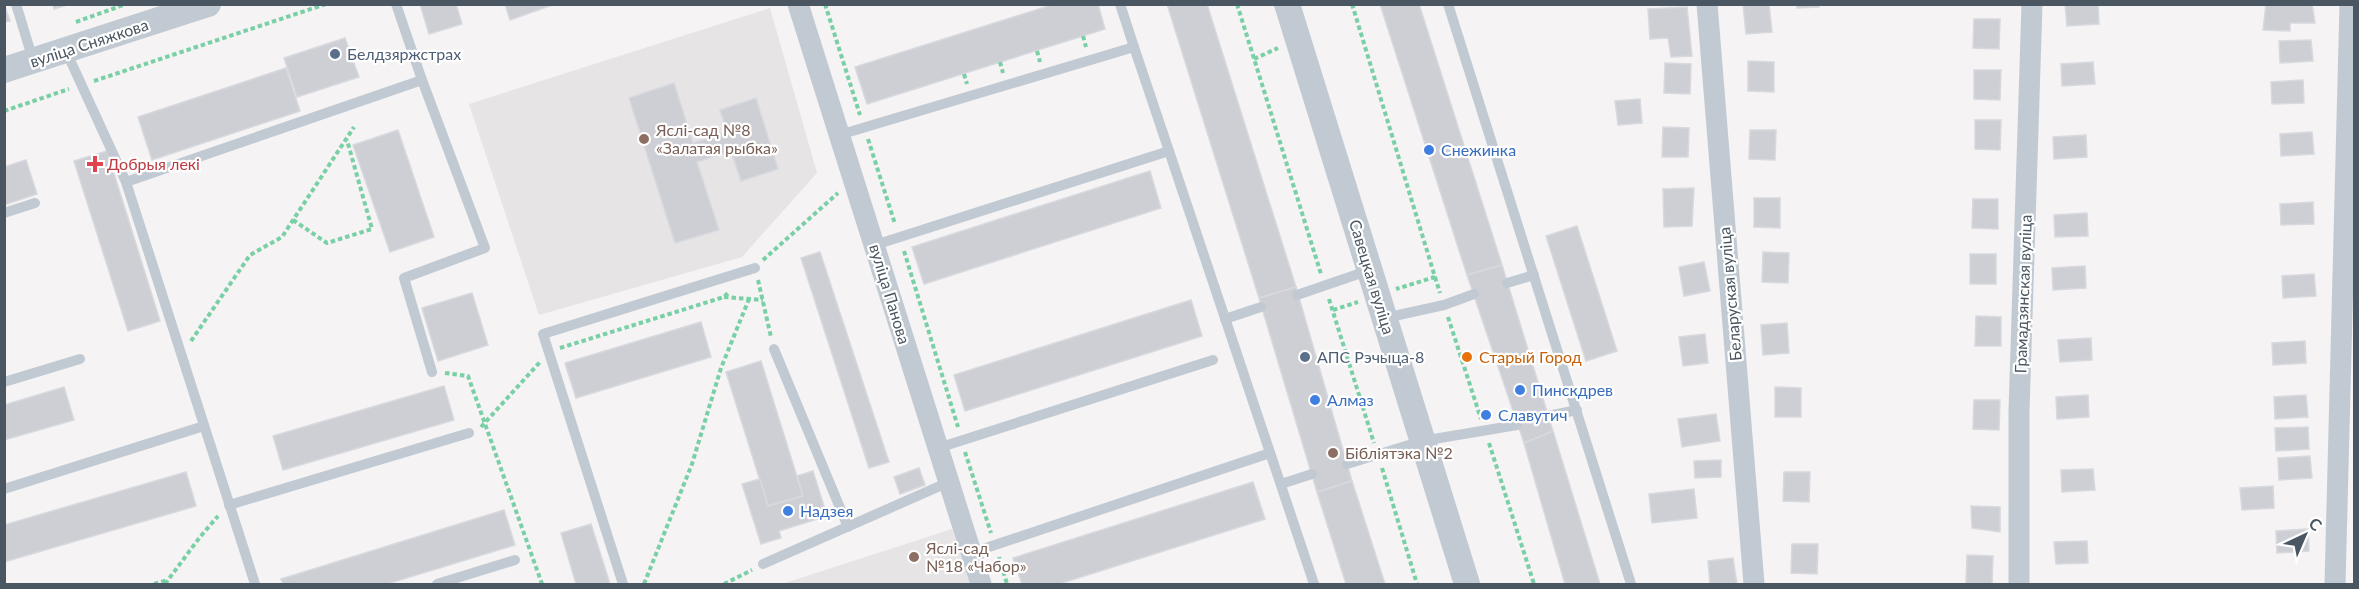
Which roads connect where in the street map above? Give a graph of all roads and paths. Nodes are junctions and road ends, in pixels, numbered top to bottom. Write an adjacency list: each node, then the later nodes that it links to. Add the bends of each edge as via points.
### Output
1 (16, 4): 20 (lane)
2 (208, 4): 17 (street, вуліца Сняжкова)
3 (326, 4): 23 (path)
4 (396, 4): 22 (lane)
5 (798, 4): 27 (street, вуліца Панова)
6 (825, 4): 26 (path)
7 (1120, 4): 16 (lane)
8 (1237, 4): 19 (path)
9 (1287, 4): 37 (street, Савецкая вуліца)
10 (1353, 4): 39 (path)
11 (1448, 4): 38 (lane)
12 (1707, 4): 97 (street, Беларуская вуліца)
13 (2032, 4): 98 (street, Грамадзянская вуліца, via 2019,411)
14 (2350, 4): 18 (street)
15 (1275, 41): 19 (path, via 1278,50)
16 (1134, 47): 26 (lane); 29 (lane)
17 (66, 51): 20 (street, вуліца Сняжкова); 23 (lane)
18 (2352, 54): 99 (street)
19 (1254, 58): 41 (path)
20 (33, 60): 21 (street, вуліца Сняжкова)
21 (4, 70)
22 (422, 80): 30 (lane); 57 (lane, via 485,248 404,278)
23 (82, 85): 24 (path); 30 (lane)
24 (4, 111)
25 (354, 127): 28 (path)
26 (864, 127): 27 (lane); 34 (path)
27 (839, 135): 35 (street, вуліца Панова)
28 (346, 139): 33 (path); 33 (path, via 372,229 327,243)
29 (1169, 151): 34 (lane); 51 (lane)
30 (126, 182): 53 (lane)
31 (34, 203): 32 (lane)
32 (4, 213)
33 (293, 220): 53 (path, via 282,237 250,255)
34 (899, 236): 35 (lane); 66 (path)
35 (874, 245): 68 (street, вуліца Панова)
36 (755, 268): 46 (path); 87 (lane, via 543,334)
37 (1370, 270): 41 (lane); 49 (street, Савецкая вуліца)
38 (1534, 275): 40 (lane); 59 (lane)
39 (1435, 277): 47 (path); 49 (path)
40 (1508, 283)
41 (1325, 286): 43 (lane); 50 (path)
42 (1474, 294): 47 (lane)
43 (1298, 295)
44 (724, 297): 45 (path)
45 (749, 299): 46 (path); 88 (path, via 721,368 692,464)
46 (763, 300): 52 (path)
47 (1444, 305): 49 (lane); 64 (path)
48 (1261, 307): 51 (lane)
49 (1381, 307): 50 (path); 67 (street, Савецкая вуліца)
50 (1333, 310): 70 (path)
51 (1225, 319): 69 (lane)
52 (774, 349): 77 (lane)
53 (182, 355): 62 (lane)
54 (80, 358): 58 (lane)
55 (1214, 360): 66 (lane)
56 (537, 364): 63 (path)
57 (432, 372): 63 (path, via 468,376)
58 (4, 382)
59 (1577, 410): 60 (lane); 96 (lane)
60 (1548, 416)
61 (1517, 424): 64 (lane)
62 (204, 426): 75 (lane); 76 (lane)
63 (484, 426): 65 (path); 83 (path)
64 (1485, 431): 67 (lane); 95 (path)
65 (469, 433): 76 (lane)
66 (962, 441): 68 (lane); 78 (path)
67 (1422, 441): 70 (lane); 94 (street, Савецкая вуліца)
68 (938, 448): 73 (street, вуліца Панова)
69 (1270, 453): 74 (lane); 78 (lane)
70 (1378, 454): 71 (lane); 93 (path)
71 (1347, 464)
72 (1311, 474): 74 (lane)
73 (949, 482): 77 (lane); 79 (street, вуліца Панова)
74 (1281, 484): 92 (lane)
75 (4, 489)
76 (229, 505): 82 (path); 85 (lane)
77 (848, 527): 81 (lane)
78 (995, 545): 79 (lane); 91 (path)
79 (971, 553): 90 (street, вуліца Панова)
80 (515, 560): 86 (lane)
81 (763, 564): 89 (path)
82 (167, 582): 84 (path)
83 (541, 584)
84 (154, 585)
85 (255, 585)
86 (437, 585)
87 (623, 585)
88 (644, 585)
89 (724, 585)
90 (981, 585)
91 (1007, 585)
92 (1314, 585)
93 (1418, 585)
94 (1467, 585)
95 (1534, 585)
96 (1631, 585)
97 (1754, 585)
98 (2019, 585)
99 (2335, 585)

